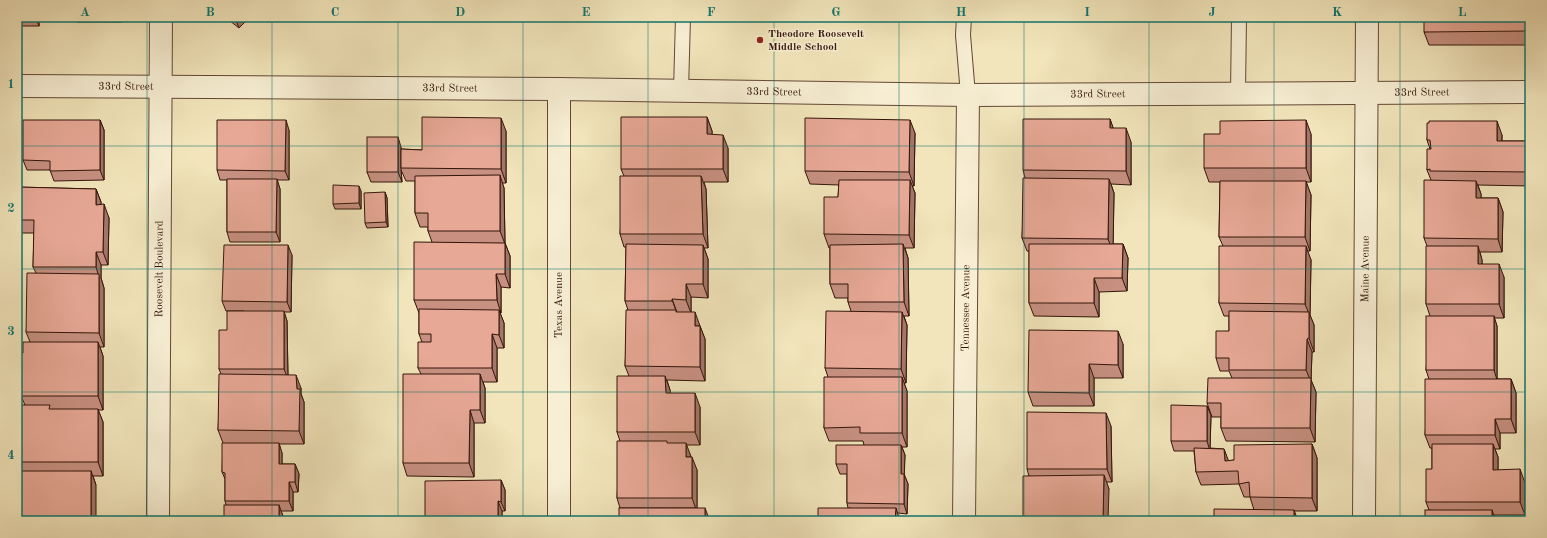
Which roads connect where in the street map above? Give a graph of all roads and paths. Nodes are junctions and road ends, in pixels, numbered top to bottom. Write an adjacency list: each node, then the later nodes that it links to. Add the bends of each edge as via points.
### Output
1 (161, 17): 7 (street, Roosevelt Boulevard)
2 (683, 17): 9 (lane)
3 (964, 17): 13 (lane)
4 (1239, 17): 12 (lane)
5 (1367, 17): 10 (street, Maine Avenue)
6 (17, 86): 7 (street, 33rd Street)
7 (160, 86): 8 (street, 33rd Street); 14 (street, Roosevelt Boulevard)
8 (559, 89): 9 (street, 33rd Street); 15 (street, Texas Avenue)
9 (681, 91): 13 (street, 33rd Street)
10 (1367, 92): 11 (street, 33rd Street); 12 (street, 33rd Street); 17 (street, Maine Avenue)
11 (1530, 92)
12 (1238, 93): 13 (street, 33rd Street)
13 (968, 95): 16 (street, Tennessee Avenue)
14 (158, 521)
15 (559, 521)
16 (964, 521)
17 (1364, 521)

